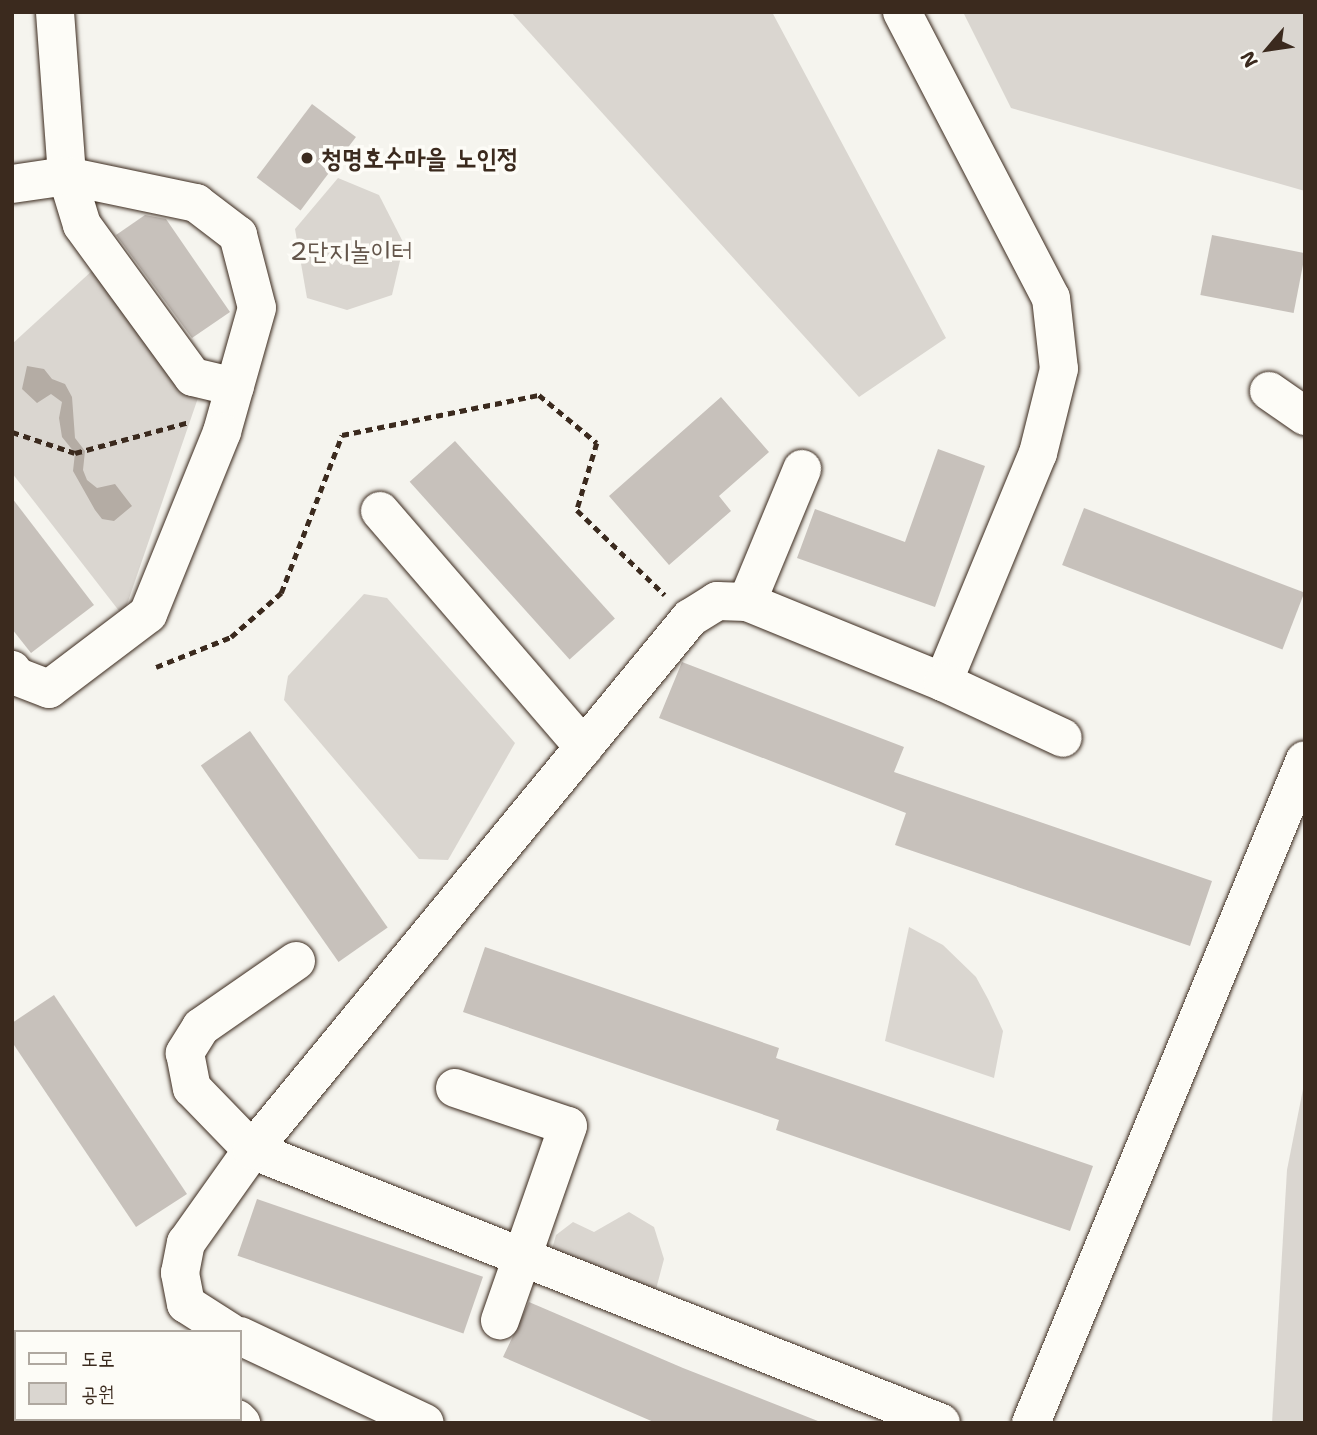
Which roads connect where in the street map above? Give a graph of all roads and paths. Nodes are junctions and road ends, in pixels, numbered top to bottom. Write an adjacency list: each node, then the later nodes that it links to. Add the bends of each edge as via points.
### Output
1 (55, 12): 3 (lane)
2 (902, 12): 15 (lane, via 1051,298 1059,369 1038,453)
3 (68, 176): 4 (lane); 6 (lane, via 82,225 193,377); 6 (lane, via 197,203 238,235 257,308)
4 (12, 184)
5 (1269, 391): 7 (lane)
6 (231, 399): 8 (path, via 75,453); 14 (lane, via 148,614 49,689 17,677)
7 (1305, 416)
8 (12, 432)
9 (802, 469): 11 (lane)
10 (380, 511): 17 (lane)
11 (747, 602): 12 (lane, via 717,601); 15 (lane)
12 (690, 618): 13 (path, via 577,510 597,443 539,395 342,435 281,593 231,637); 17 (lane)
13 (156, 667)
14 (12, 670)
15 (943, 682): 16 (lane)
16 (1063, 738)
17 (584, 747): 21 (lane)
18 (1305, 760): 29 (lane)
19 (296, 961): 21 (lane, via 201,1027 185,1053 192,1088)
20 (454, 1088): 22 (lane, via 568,1126)
21 (252, 1150): 22 (lane); 24 (lane, via 186,1243 180,1273 186,1304)
22 (523, 1258): 23 (lane); 28 (lane)
23 (500, 1320)
24 (225, 1330)
25 (242, 1340): 26 (lane)
26 (381, 1414): 27 (lane)
27 (425, 1423)
28 (941, 1423)
29 (1031, 1423)

